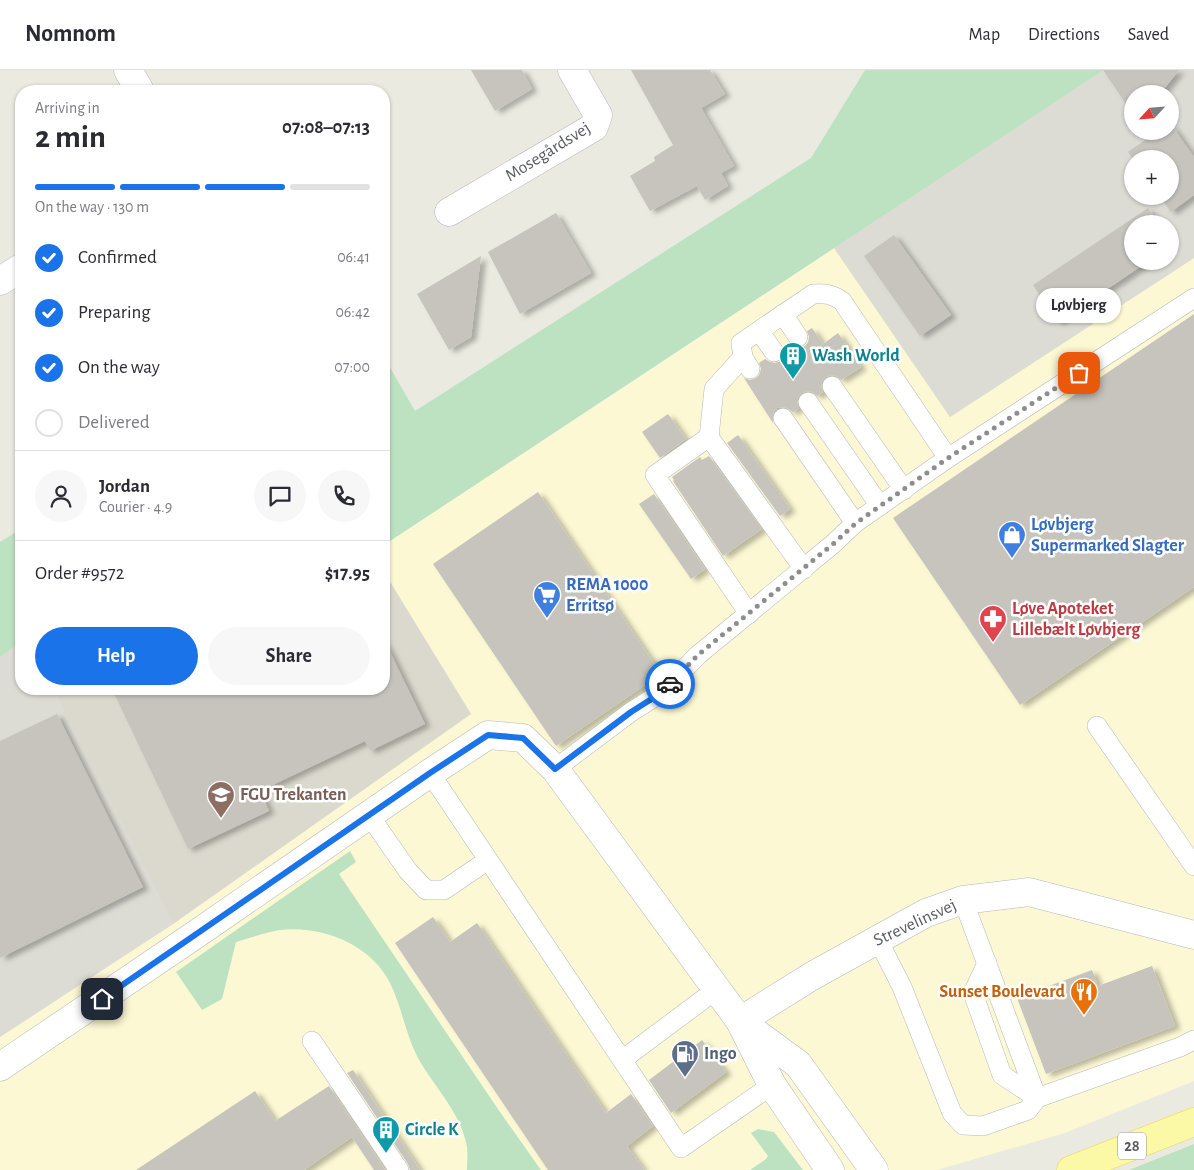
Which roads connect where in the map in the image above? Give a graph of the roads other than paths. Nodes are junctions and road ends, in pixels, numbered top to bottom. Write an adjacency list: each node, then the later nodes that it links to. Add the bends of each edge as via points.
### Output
1 (128, 70): 3 (street)
2 (572, 70): 4 (street, Mosegårdsvej, via 598,116 594,127)
3 (137, 85)
4 (449, 212)
5 (15, 272): 6 (street)
6 (0, 281)
7 (1194, 298): 16 (lane)
8 (783, 314): 9 (lane); 10 (lane); 16 (lane, via 813,294 825,293 842,301)
9 (759, 331): 11 (lane); 15 (lane, via 741,343 746,363 714,389)
10 (798, 337)
11 (774, 352)
12 (832, 386): 17 (lane)
13 (808, 402): 18 (lane)
14 (784, 418): 19 (lane)
15 (709, 437): 20 (lane); 21 (lane, via 655,475)
16 (948, 458): 17 (lane)
17 (904, 490): 18 (lane)
18 (880, 506): 19 (lane)
19 (856, 523): 20 (lane)
20 (804, 569): 21 (lane)
21 (749, 614): 23 (lane, via 698,655 661,693)
22 (1097, 726): 27 (lane)
23 (555, 769): 24 (street, via 523,738 488,735); 31 (street)
24 (430, 773): 25 (street); 26 (lane)
25 (369, 815): 26 (lane, via 408,871 426,890 444,890); 36 (street)
26 (488, 860): 35 (lane)
27 (1194, 866)
28 (963, 900): 29 (street, Strevelinsvej, via 1028,892); 30 (street, Strevelinsvej, via 926,913); 38 (lane)
29 (1194, 935)
30 (878, 940): 32 (street, Strevelinsvej, via 812,976); 38 (lane, via 902,987 952,1113 963,1125 983,1126 1028,1110)
31 (717, 989): 32 (street); 35 (lane)
32 (740, 1022): 37 (street); 42 (street, via 798,1064)
33 (1194, 1040): 38 (lane)
34 (312, 1042): 40 (lane)
35 (622, 1060): 37 (lane, via 681,1148)
36 (0, 1067)
37 (772, 1085): 41 (street)
38 (1037, 1098)
39 (1194, 1122): 43 (main road, 28)
40 (398, 1170)
41 (830, 1170)
42 (874, 1170)
43 (1071, 1170)

